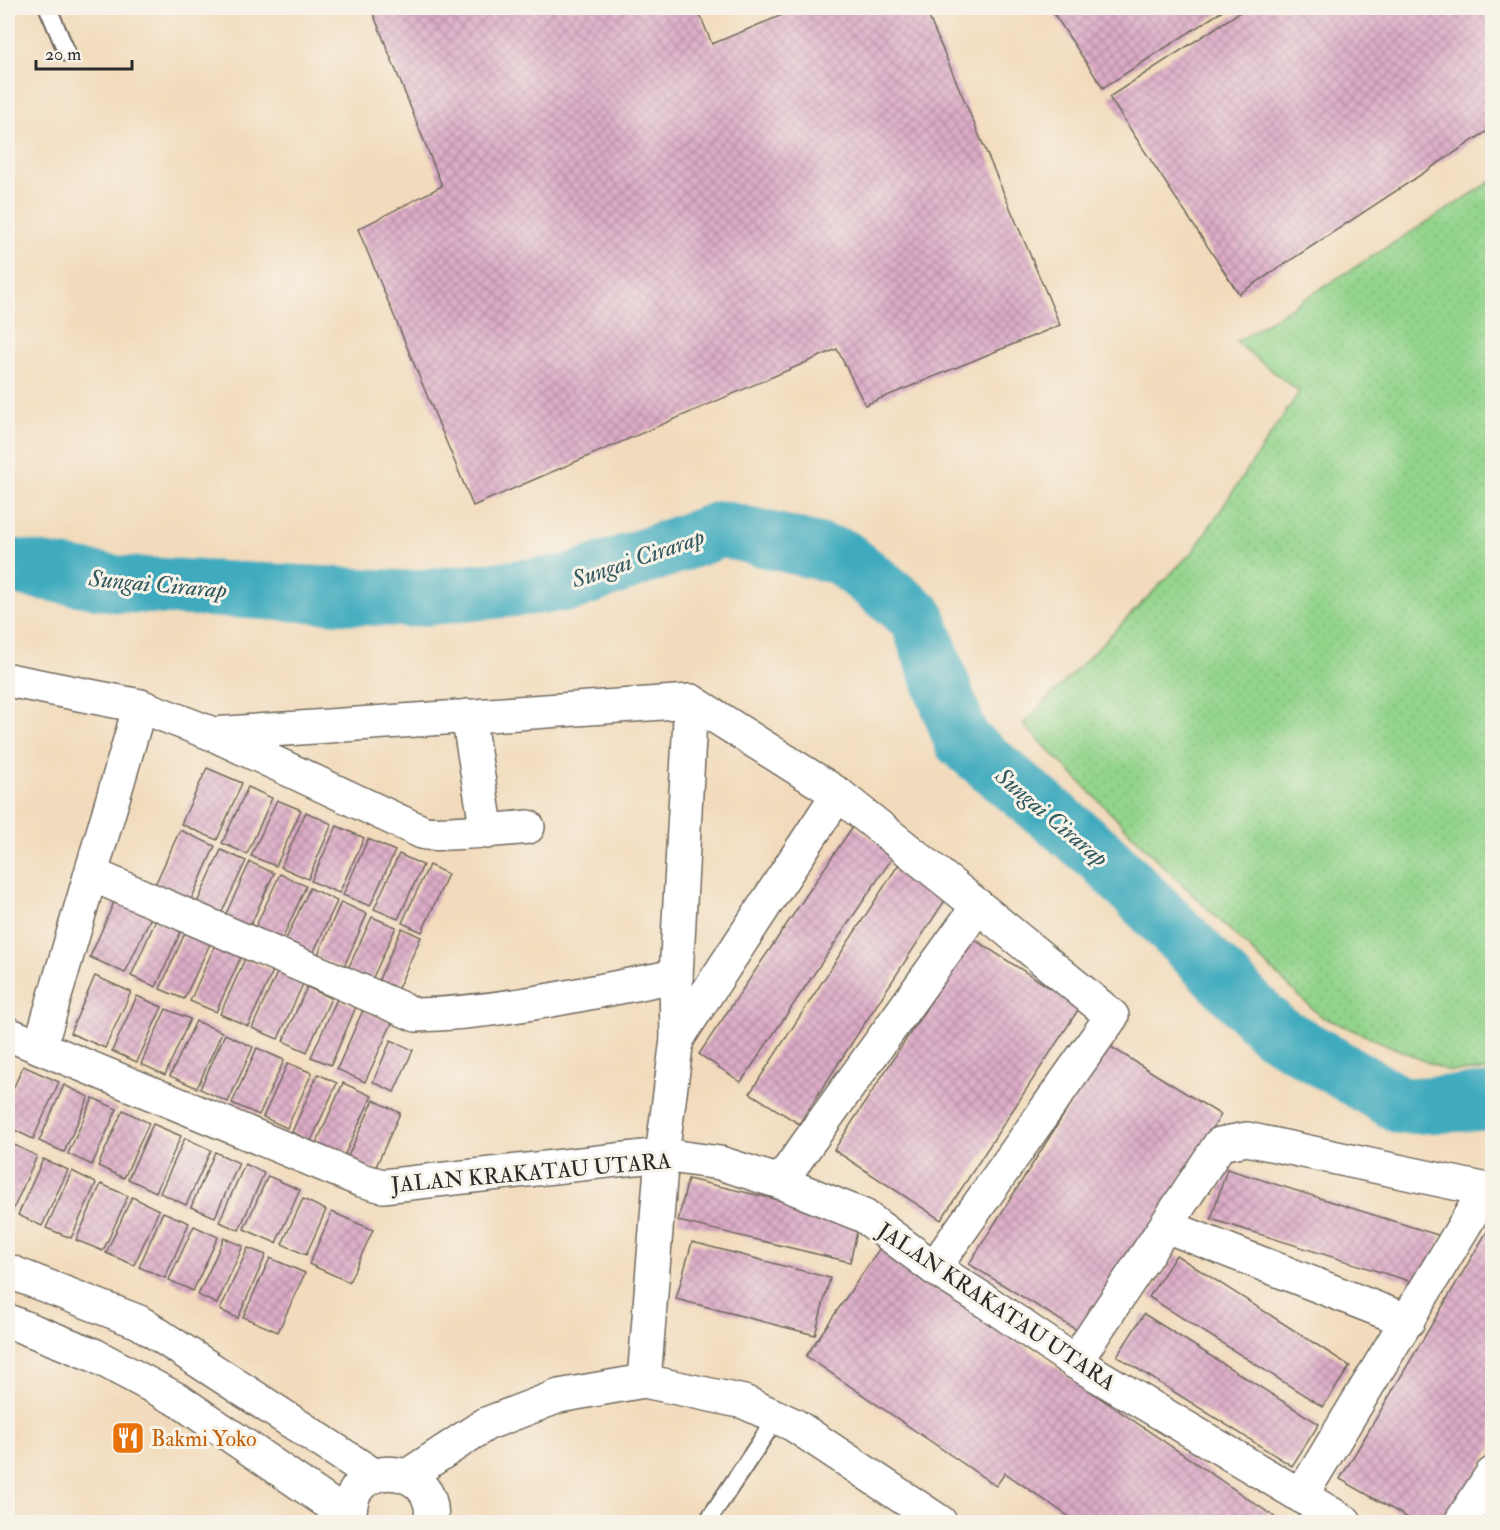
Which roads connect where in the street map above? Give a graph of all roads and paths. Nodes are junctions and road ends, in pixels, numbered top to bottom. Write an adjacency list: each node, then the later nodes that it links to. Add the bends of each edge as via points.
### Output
1 (48, 8): 2 (lane)
2 (67, 53)
3 (8, 680): 5 (street)
4 (691, 701): 6 (street); 8 (street); 13 (street)
5 (140, 706): 7 (street); 11 (street)
6 (468, 716): 7 (street); 10 (street)
7 (213, 734): 10 (street, via 422,832)
8 (838, 794): 12 (street); 15 (street)
9 (528, 827): 10 (street)
10 (487, 832)
11 (91, 874): 13 (street, via 416,1016 538,1001); 16 (street)
12 (978, 906): 18 (street); 21 (street, via 1112,1016)
13 (676, 976): 15 (street)
14 (8, 1034): 16 (street, JALAN KRAKATAU UTARA)
15 (677, 1040): 17 (street)
16 (40, 1047): 17 (street, JALAN KRAKATAU UTARA, via 383,1186)
17 (662, 1155): 18 (street, JALAN KRAKATAU UTARA, via 720,1163); 26 (street)
18 (780, 1182): 21 (street, JALAN KRAKATAU UTARA, via 864,1216)
19 (1489, 1191): 20 (street, via 1247,1139 1220,1144); 24 (street)
20 (1166, 1226): 24 (street); 25 (street)
21 (934, 1268): 25 (street, JALAN KRAKATAU UTARA)
22 (8, 1271): 29 (street, via 139,1322)
23 (8, 1321): 32 (street, via 94,1355 180,1401)
24 (1408, 1321): 31 (street)
25 (1075, 1362): 31 (street, JALAN KRAKATAU UTARA)
26 (644, 1381): 27 (street, via 744,1402); 30 (street, via 559,1396 486,1424)
27 (777, 1417): 34 (lane); 35 (street)
28 (1492, 1474): 37 (street)
29 (375, 1476): 30 (street, via 391,1472); 32 (street, via 352,1498)
30 (407, 1476): 33 (street, via 421,1485 430,1499)
31 (1301, 1496): 36 (street, JALAN KRAKATAU UTARA)
32 (350, 1520)
33 (431, 1522)
34 (707, 1522)
35 (940, 1522)
36 (1346, 1522)
37 (1461, 1522)

